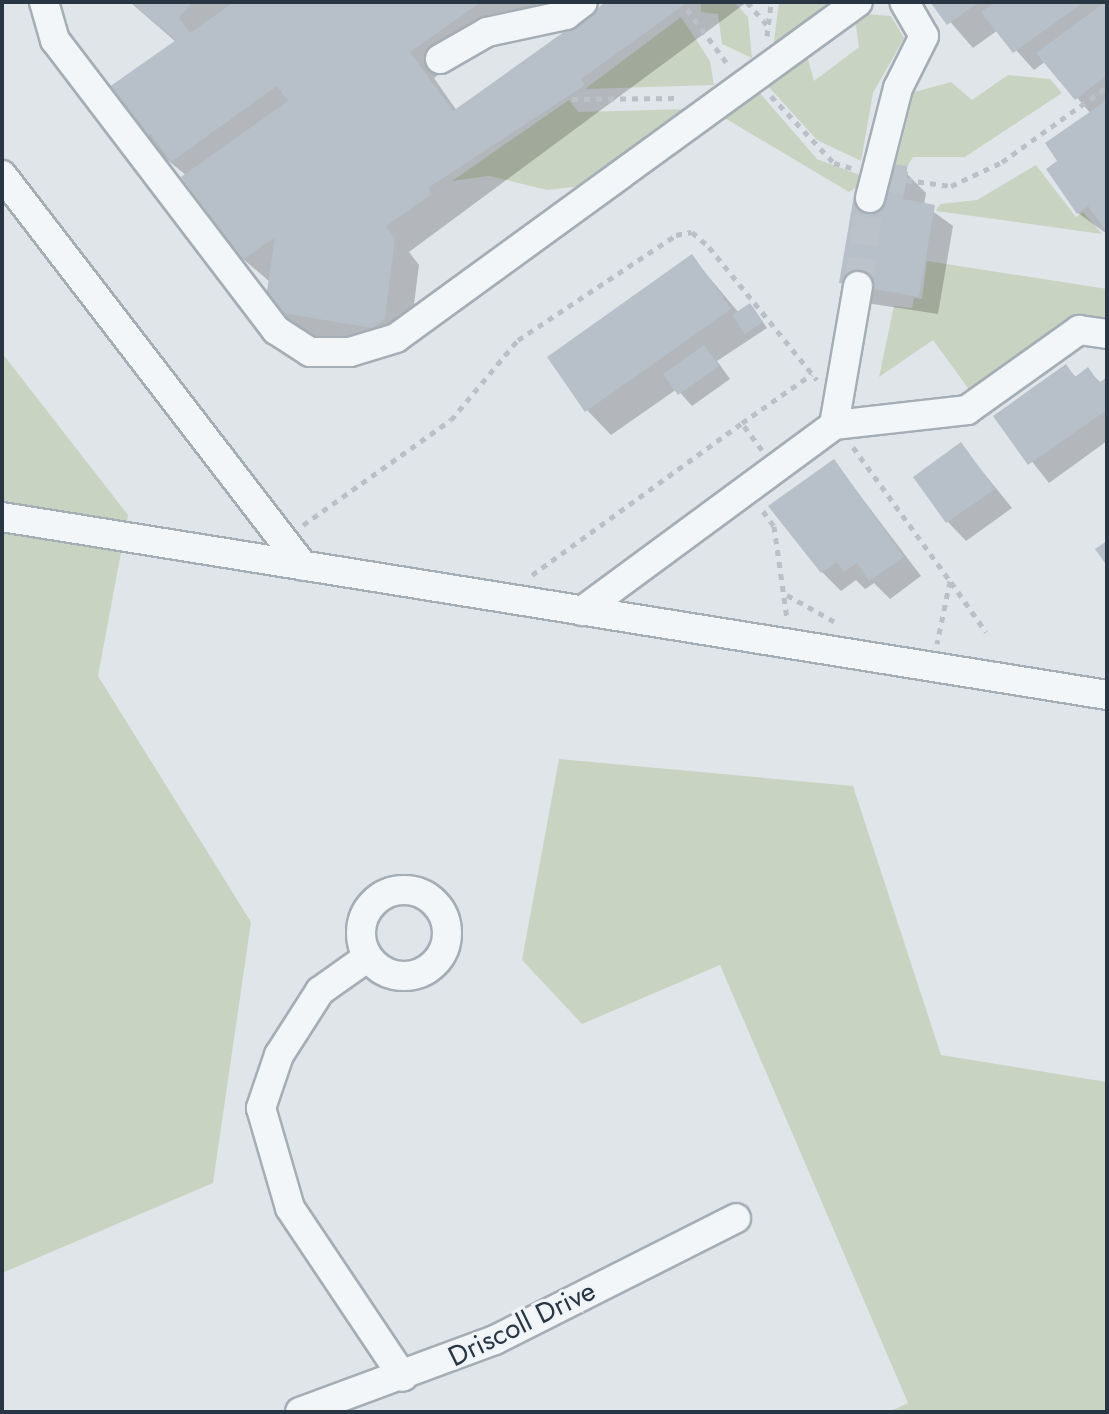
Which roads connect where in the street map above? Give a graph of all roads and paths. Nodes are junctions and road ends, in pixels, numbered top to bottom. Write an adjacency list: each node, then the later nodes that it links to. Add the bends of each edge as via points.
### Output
1 (44, 2): 10 (street, via 55,40 151,168 276,330 310,352 350,352 396,338)
2 (583, 2): 8 (street, via 566,15 487,32)
3 (747, 2): 7 (path)
4 (858, 2): 10 (street)
5 (904, 2): 14 (street, via 924,36 898,88)
6 (687, 9): 10 (path)
7 (768, 26)
8 (440, 59)
9 (1107, 87): 13 (path, via 1002,162 951,186)
10 (741, 88): 11 (path); 14 (path, via 834,163)
11 (572, 99)
12 (2, 175): 21 (street)
13 (906, 180)
14 (872, 186)
15 (858, 286): 18 (street)
16 (1107, 334): 18 (street, via 1079,330 967,410)
17 (742, 423): 23 (path, via 528,578)
18 (841, 425): 21 (path, via 709,247 692,232 676,235 518,340 451,420); 24 (path); 26 (street)
19 (758, 503): 25 (path, via 774,526)
20 (2, 517): 22 (street)
21 (283, 540): 22 (street)
22 (303, 566): 26 (street)
23 (516, 576)
24 (950, 581): 28 (path); 30 (path)
25 (786, 594): 27 (path); 29 (path)
26 (582, 611): 29 (street)
27 (848, 625)
28 (986, 632)
29 (785, 643): 30 (street)
30 (934, 667): 31 (street)
31 (1107, 695)
32 (368, 957): 34 (street, via 320,991 279,1055 261,1108 290,1208)
33 (736, 1218): 34 (street, Driscoll Drive, via 495,1340)
34 (403, 1377): 35 (street, Driscoll Drive)
35 (300, 1412)

